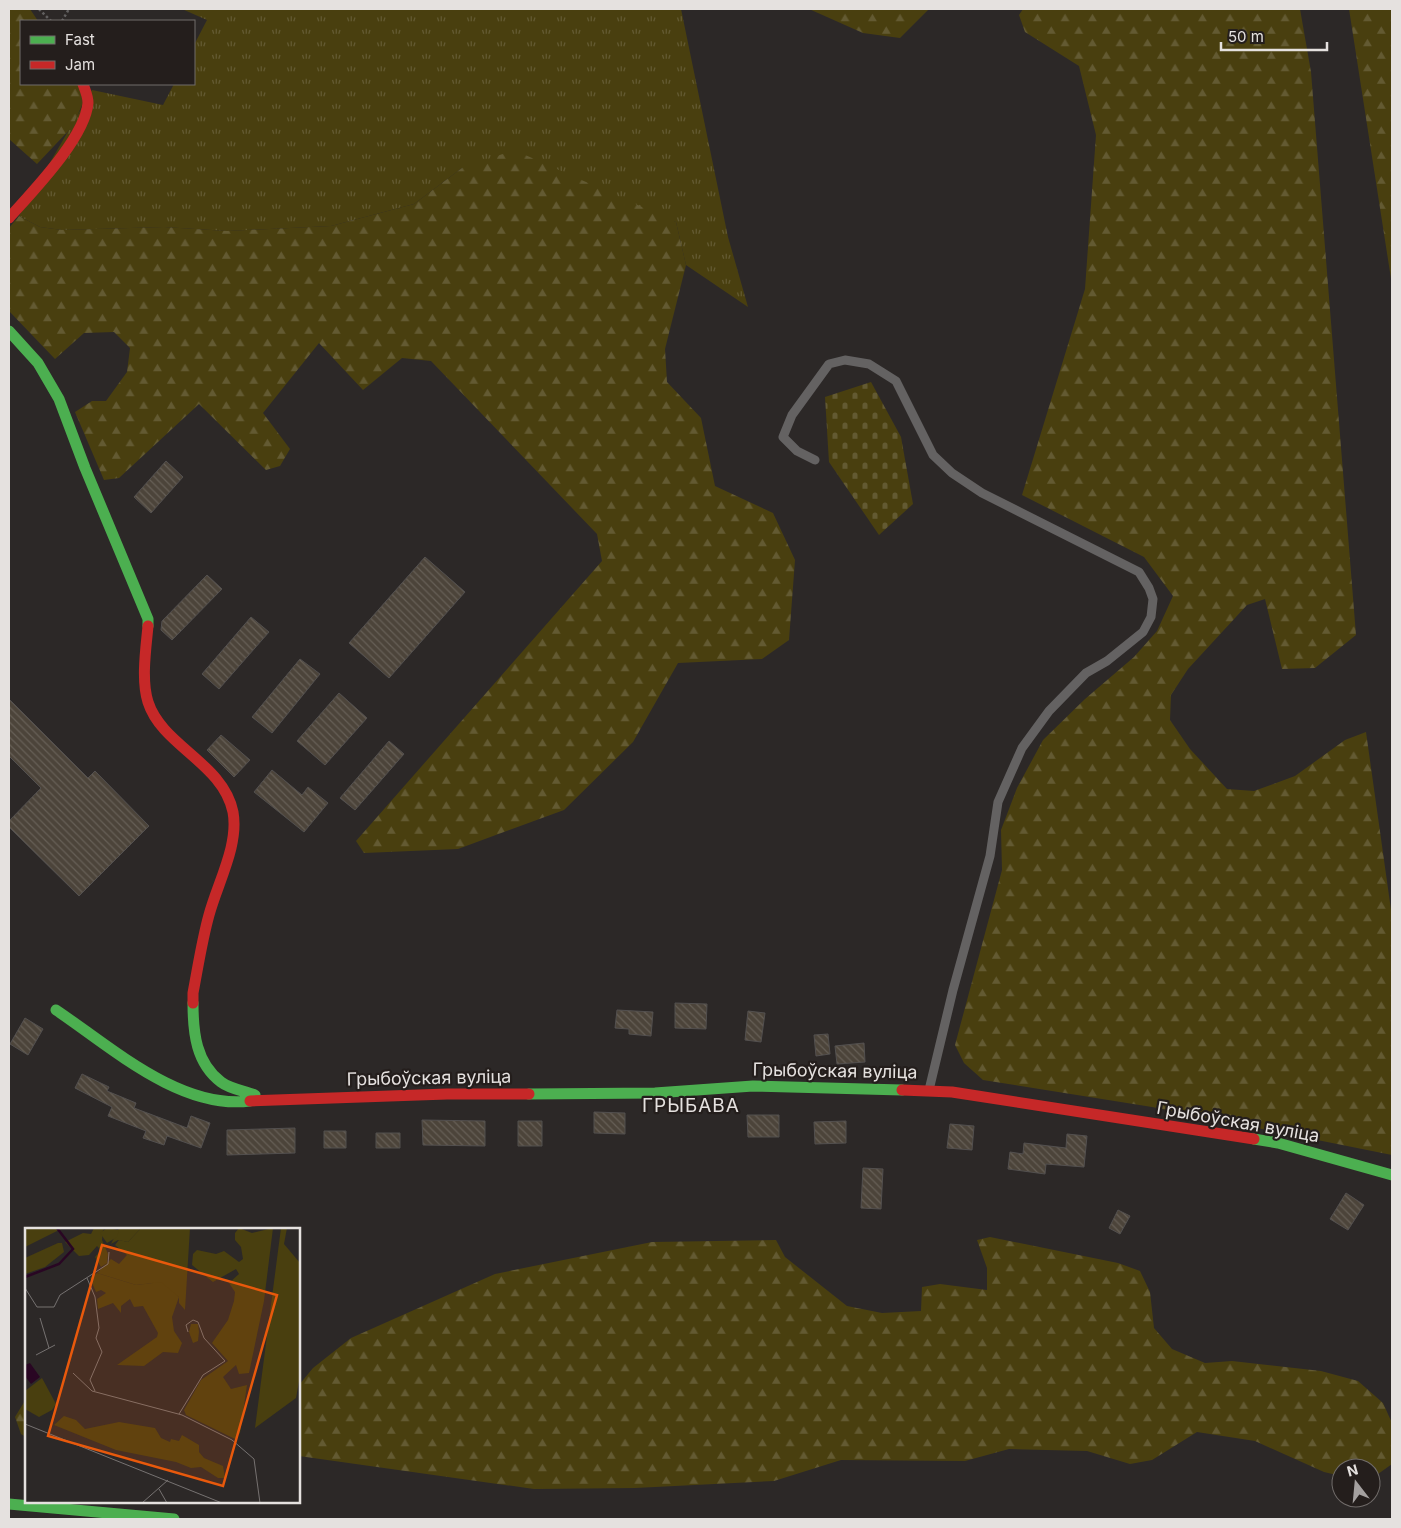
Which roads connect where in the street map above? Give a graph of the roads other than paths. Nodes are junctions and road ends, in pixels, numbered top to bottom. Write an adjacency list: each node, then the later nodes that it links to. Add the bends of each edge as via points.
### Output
1 (83, 85): 2 (street, via 88,103 80,126 55,165)
2 (9, 218)
3 (9, 330): 7 (street, via 38,363 59,399 148,618 145,667 148,702 162,726 227,791 233,813 234,836 209,916 193,993 192,1023 202,1059 222,1083)
4 (815, 460): 6 (lane, via 797,451 783,437 792,415 829,364 845,360 869,364 896,381 933,455 952,473 982,492 1139,572 1152,599 1151,617 1144,632 1086,673 1049,711 1022,748 998,802 990,856)
5 (56, 1010): 7 (street, Грыбоўская вуліца, via 150,1076 194,1096 236,1103)
6 (928, 1091): 7 (street, Грыбоўская вуліца, via 753,1086 655,1093); 8 (street, Грыбоўская вуліца, via 952,1092 1278,1143)
7 (268, 1099)
8 (1392, 1175)
9 (9, 1504): 10 (street)
10 (174, 1519)

